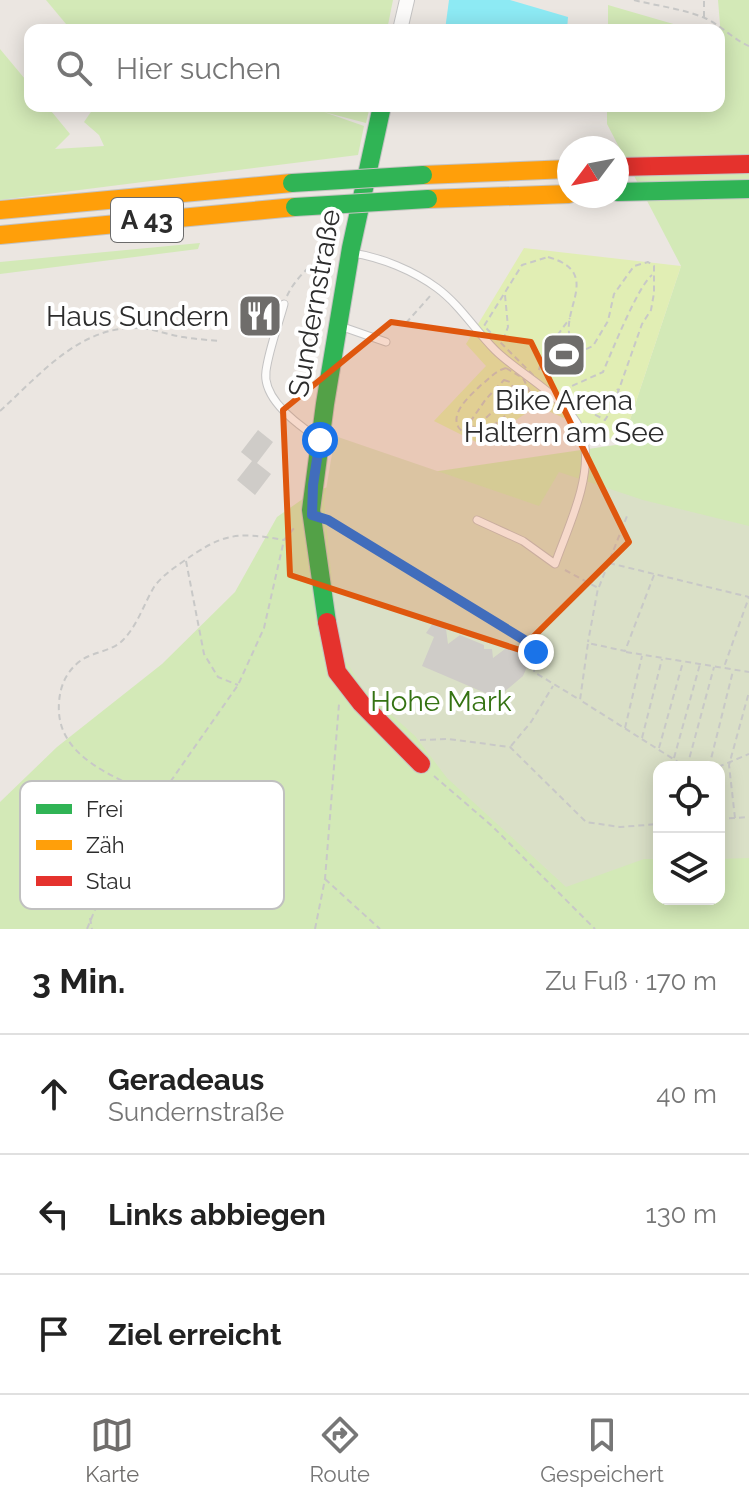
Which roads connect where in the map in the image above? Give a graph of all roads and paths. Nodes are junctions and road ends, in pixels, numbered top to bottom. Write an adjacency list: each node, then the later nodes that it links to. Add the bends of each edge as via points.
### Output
1 (407, 0): 5 (street)
2 (634, 0): 4 (path)
3 (704, 0): 4 (path)
4 (704, 18): 6 (path)
5 (401, 24)
6 (715, 24)
7 (725, 30): 8 (path)
8 (749, 46)
9 (381, 112): 18 (main road, Sundernstraße)
10 (749, 164): 11 (main road)
11 (629, 167)
12 (557, 169): 16 (main road, A 43, bridge, via 292,183)
13 (749, 189): 14 (main road)
14 (629, 192)
15 (557, 194): 17 (main road, A 43, bridge, via 295,207)
16 (0, 210)
17 (0, 235)
18 (350, 251): 20 (lane, via 399,267); 22 (path, via 321,257 295,283); 25 (main road, Sundernstraße)
19 (654, 274): 23 (path, via 648,262 634,266 614,294 608,321 589,349 570,342); 32 (path, via 651,310); 33 (path, via 635,300 603,372)
20 (438, 288): 24 (path); 28 (lane)
21 (504, 294): 23 (path, via 522,265 548,257 561,260 574,273 578,289); 28 (path, via 508,327); 28 (path, via 484,326)
22 (284, 304): 36 (lane, via 265,375 290,419)
23 (571, 317): 30 (path, via 543,355)
24 (406, 323)
25 (338, 325): 27 (lane); 36 (main road, Sundernstraße)
26 (220, 341): 35 (path, via 141,328 110,329 72,347)
27 (386, 342)
28 (498, 347): 30 (path); 43 (lane, via 574,418 584,440 587,469)
29 (511, 369): 29 (path, via 530,392 485,431 462,431 457,414 469,397 495,372)
30 (536, 379): 33 (path)
31 (502, 381): 31 (path, via 474,415 471,426 484,422 515,391 510,382)
32 (620, 387): 34 (path, via 612,396); 34 (path, via 605,420)
33 (555, 394): 34 (path)
34 (581, 408)
35 (0, 411)
36 (320, 440): 37 (main road, Sundernstraße)
37 (312, 512): 40 (path); 56 (path, via 526,641 536,652 534,672); 63 (main road, Sundernstraße, via 337,672)
38 (627, 516): 42 (path)
39 (477, 520): 43 (lane, via 523,541)
40 (284, 540): 41 (path, via 224,536); 57 (path, via 264,628)
41 (185, 560): 57 (path, via 204,654 218,677); 74 (path, via 156,583 122,642 81,660 60,688 58,709 70,744 84,760)
42 (609, 563): 44 (path); 45 (path)
43 (555, 564): 45 (path)
44 (654, 575): 47 (path); 53 (path, via 749,597)
45 (598, 588): 46 (path)
46 (588, 643): 47 (path); 59 (path)
47 (625, 651): 48 (path)
48 (642, 655): 49 (path); 61 (path)
49 (662, 658): 50 (path); 62 (path)
50 (683, 661): 51 (path); 65 (path)
51 (700, 663): 52 (path); 67 (path)
52 (714, 666): 53 (path); 69 (path)
53 (724, 667): 54 (path)
54 (733, 669): 55 (path); 70 (path)
55 (749, 672)
56 (554, 684): 59 (path); 64 (path)
57 (238, 685): 75 (path)
58 (749, 692): 72 (path)
59 (580, 700): 61 (path)
60 (338, 706): 80 (path)
61 (625, 728): 62 (path)
62 (642, 739): 65 (path)
63 (398, 742): 64 (path, via 448,739); 71 (main road, Sundernstraße)
64 (510, 747): 79 (path, via 586,822)
65 (659, 749): 67 (path)
66 (749, 754): 72 (path)
67 (674, 759): 68 (path)
68 (677, 761)
69 (689, 761)
70 (710, 761)
71 (421, 764): 85 (path)
72 (729, 765): 73 (path); 77 (path)
73 (725, 766)
74 (125, 781)
75 (171, 781)
76 (749, 817): 77 (path)
77 (735, 818): 78 (path)
78 (725, 819)
79 (653, 824)
80 (325, 879): 83 (path); 84 (path)
81 (94, 909): 82 (path)
82 (89, 929)
83 (315, 929)
84 (380, 929)
85 (595, 929)

